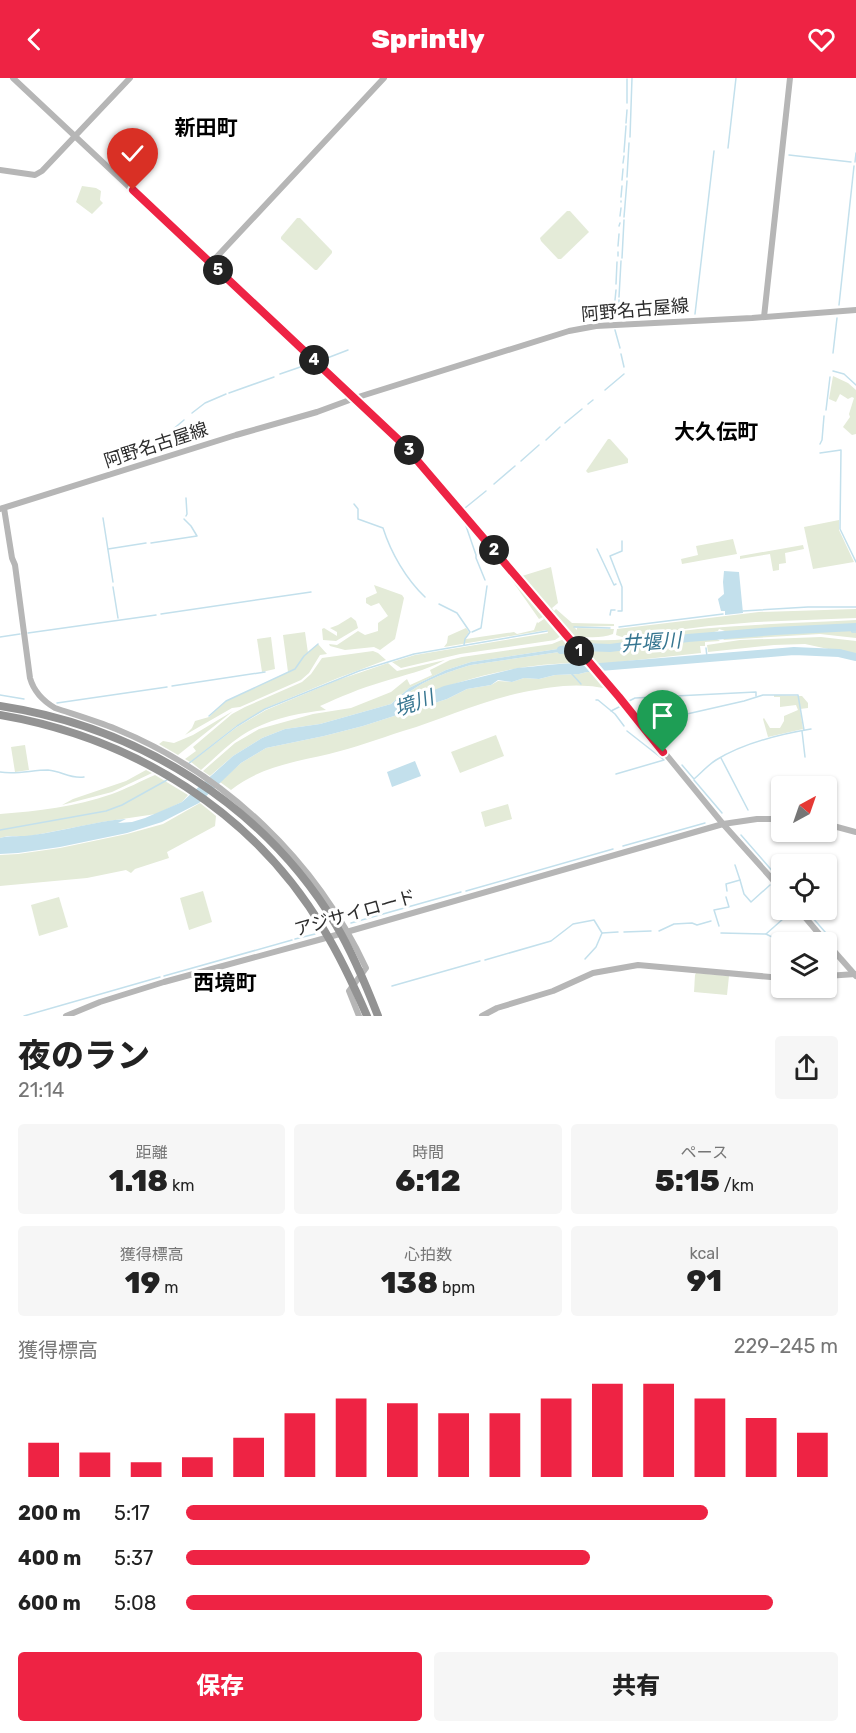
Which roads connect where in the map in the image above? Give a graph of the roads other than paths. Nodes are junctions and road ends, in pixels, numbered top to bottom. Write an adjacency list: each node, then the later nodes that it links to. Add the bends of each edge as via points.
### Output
1 (13, 78): 5 (main road)
2 (130, 78): 5 (main road)
3 (384, 78): 7 (main road)
4 (790, 78): 9 (main road)
5 (76, 136): 6 (main road, via 38,174); 7 (main road)
6 (0, 170)
7 (211, 263): 10 (main road)
8 (856, 310): 9 (main road, 阿野名古屋線)
9 (764, 317): 10 (main road, 阿野名古屋線, via 590,327)
10 (355, 398): 11 (main road, 阿野名古屋線); 15 (main road, via 414,456)
11 (2, 509): 20 (main road, via 15,565 34,690 55,708 116,729 176,759 229,795 294,856)
12 (0, 706): 29 (highway, via 52,716 120,739 193,777 228,802 266,837 318,899 352,955)
13 (0, 715): 28 (highway, via 61,728 115,748 205,799 276,864 308,905 342,961)
14 (771, 819): 15 (main road, アジサイロード)
15 (723, 824): 18 (main road); 20 (main road, アジサイロード)
16 (837, 827): 17 (main road)
17 (856, 832)
18 (771, 878)
19 (807, 920): 21 (main road)
20 (348, 932): 26 (main road, アジサイロード, via 164,982); 27 (main road, via 366,968 349,991)
21 (818, 932)
22 (837, 954): 23 (main road)
23 (856, 974): 24 (main road)
24 (837, 975)
25 (771, 977): 30 (main road, via 638,965 593,973)
26 (66, 1016)
27 (359, 1016)
28 (367, 1016)
29 (378, 1016)
30 (482, 1016)

